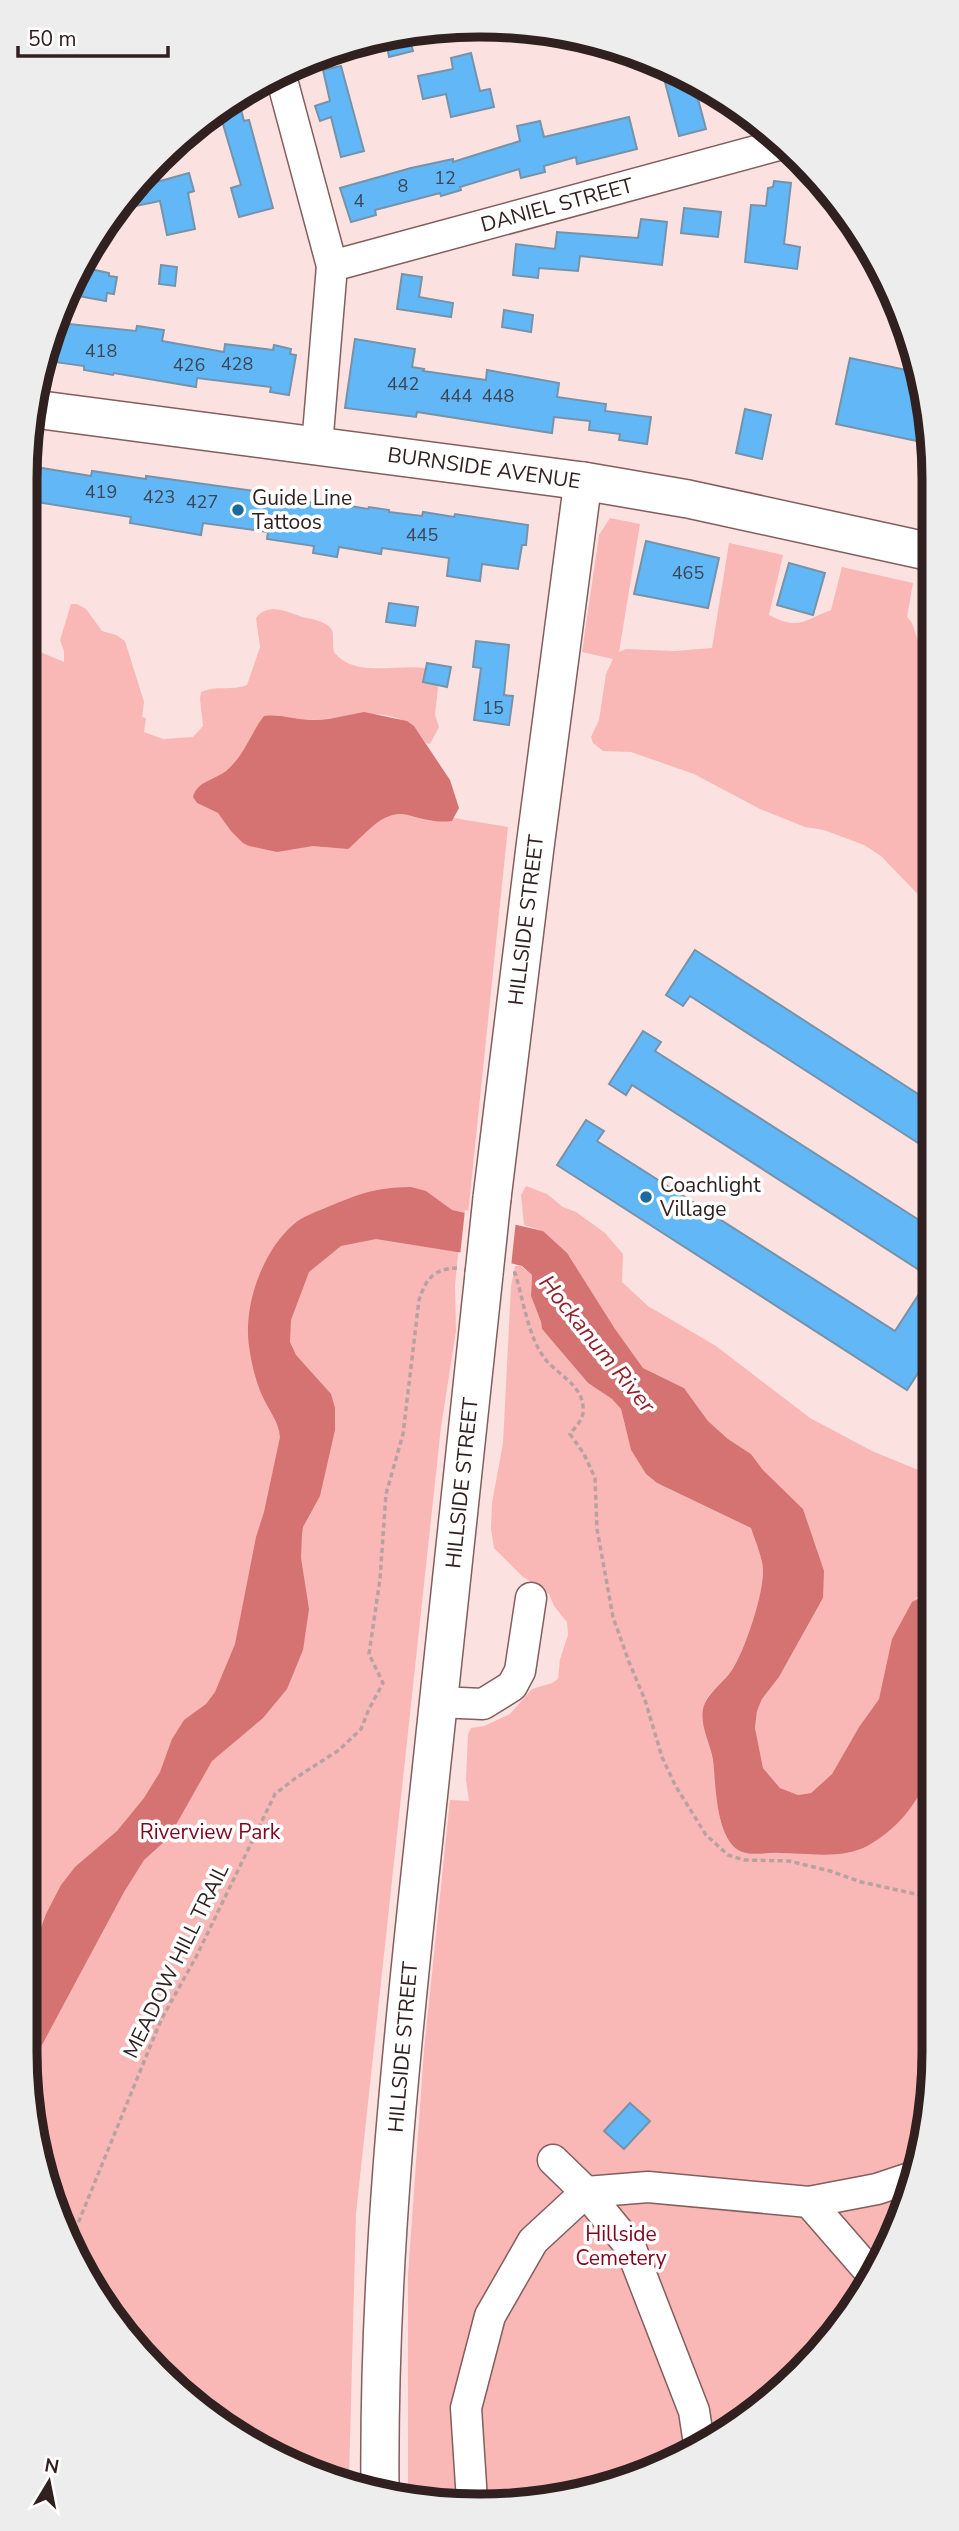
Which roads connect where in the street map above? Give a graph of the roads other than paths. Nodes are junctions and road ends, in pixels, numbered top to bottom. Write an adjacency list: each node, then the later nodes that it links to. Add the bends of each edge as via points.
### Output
1 (283, 83): 3 (street)
2 (771, 147): 3 (street, DANIEL STREET)
3 (332, 266): 5 (street)
4 (43, 410): 5 (main road, BURNSIDE AVENUE)
5 (317, 446): 6 (main road, BURNSIDE AVENUE)
6 (583, 481): 7 (main road, BURNSIDE AVENUE); 9 (main road, HILLSIDE STREET, bridge, via 492,1198)
7 (922, 550)
8 (531, 1598): 9 (street, via 520,1671 512,1686 483,1704)
9 (438, 1702): 16 (main road, HILLSIDE STREET, via 392,2162 379,2395)
10 (553, 2160): 12 (street)
11 (903, 2180): 13 (street)
12 (586, 2192): 13 (street, via 648,2187); 15 (street, via 630,2245 694,2411); 17 (street, via 533,2241 490,2316 466,2407)
13 (809, 2202): 14 (street)
14 (866, 2268)
15 (698, 2437)
16 (380, 2483)
17 (472, 2494)

